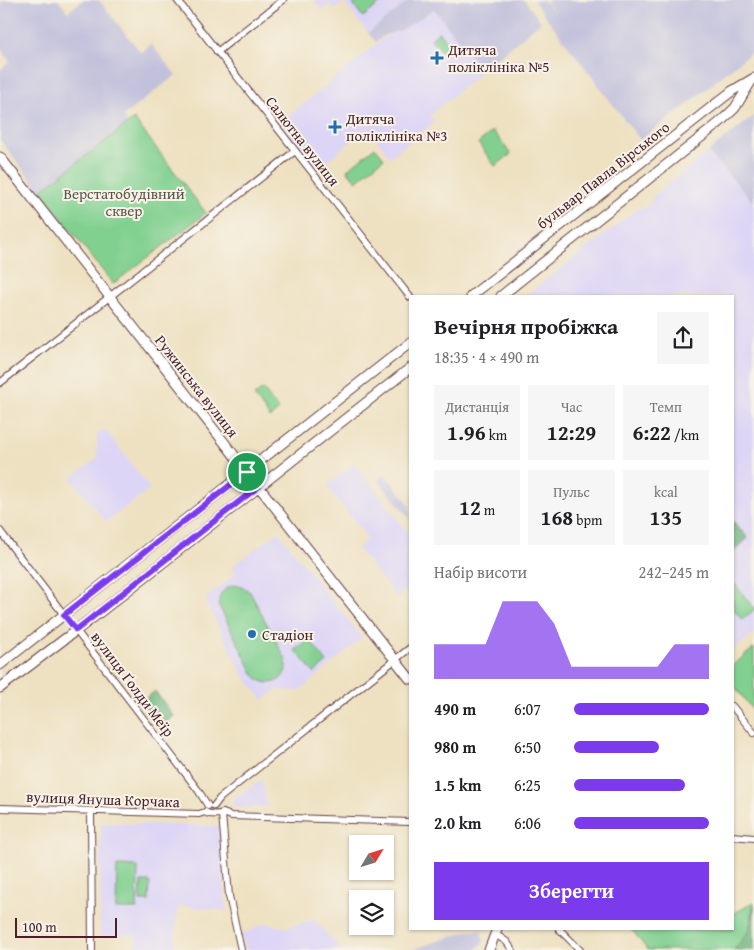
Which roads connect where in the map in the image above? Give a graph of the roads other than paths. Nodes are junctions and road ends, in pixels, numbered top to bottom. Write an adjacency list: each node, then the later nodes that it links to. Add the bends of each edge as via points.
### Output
1 (177, 0): 3 (street, Салютна вулиця)
2 (283, 0): 3 (street)
3 (217, 52): 5 (street, Салютна вулиця)
4 (754, 78): 7 (street, бульвар Павла Вірського, via 732,91); 8 (street, бульвар Павла Вірського, via 735,108 719,123)
5 (295, 151): 9 (street); 10 (street, Салютна вулиця)
6 (0, 157): 9 (street, Ружинська вулиця)
7 (472, 295)
8 (502, 295)
9 (110, 297): 13 (street); 14 (street, Ружинська вулиця)
10 (409, 297)
11 (409, 344): 14 (street)
12 (409, 369): 15 (street)
13 (0, 383)
14 (247, 472): 15 (street, Ружинська вулиця); 17 (street)
15 (259, 486): 18 (street); 20 (street, Ружинська вулиця)
16 (0, 531): 17 (street, вулиця Ґолди Меїр)
17 (64, 615): 18 (street, вулиця Ґолди Меїр); 21 (street)
18 (76, 630): 23 (street); 27 (street, вулиця Ґолди Меїр)
19 (409, 649): 20 (street)
20 (395, 660): 22 (street, Ружинська вулиця); 27 (street)
21 (0, 665)
22 (409, 678)
23 (0, 688)
24 (734, 709): 25 (street)
25 (754, 734)
26 (0, 808): 28 (street, вулиця Януша Корчака)
27 (209, 808): 28 (street, вулиця Януша Корчака, via 199,814); 29 (street, вулиця Януша Корчака, via 208,814); 29 (street, via 222,807)
28 (91, 811): 35 (street)
29 (222, 813): 30 (street, via 231,816); 36 (street, via 229,896)
30 (409, 822)
31 (734, 836): 32 (street)
32 (754, 838)
33 (560, 930): 39 (street)
34 (496, 931): 37 (street); 38 (street)
35 (92, 950)
36 (241, 950)
37 (489, 950)
38 (512, 950)
39 (580, 950)

